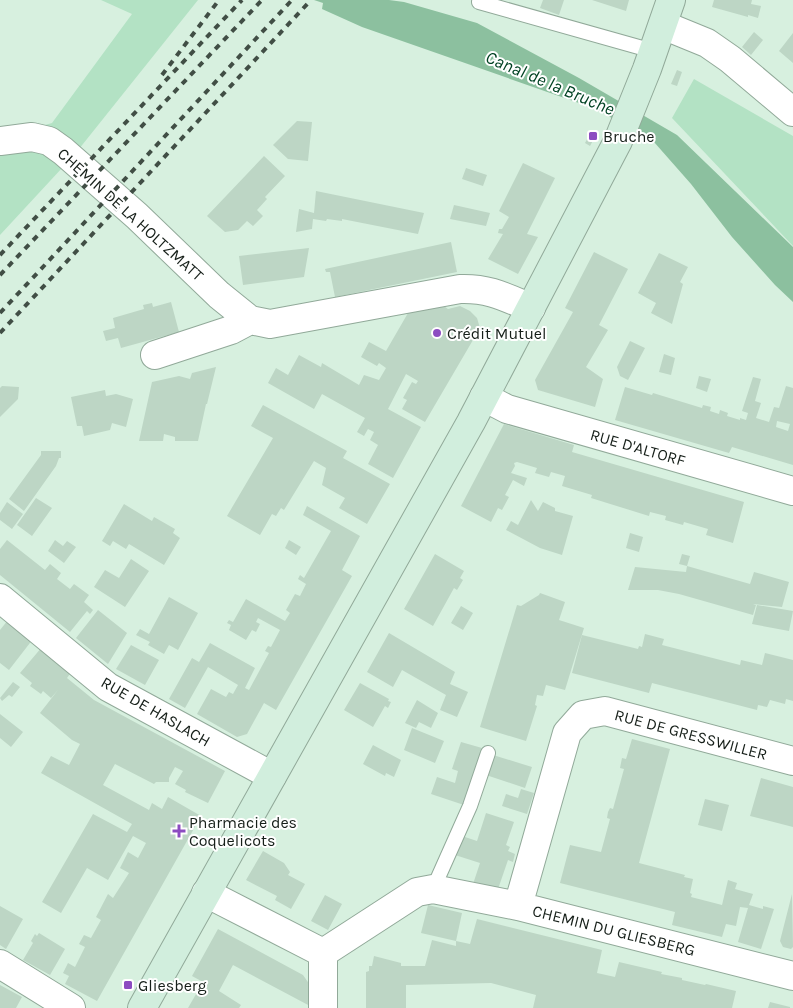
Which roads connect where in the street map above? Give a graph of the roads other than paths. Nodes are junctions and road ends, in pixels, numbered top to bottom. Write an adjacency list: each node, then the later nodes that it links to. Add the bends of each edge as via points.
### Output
1 (671, 0): 3 (main road)
2 (479, 2): 4 (lane)
3 (663, 25): 4 (main road); 5 (street, via 707,43)
4 (654, 52): 7 (main road, via 618,141)
5 (793, 112)
6 (0, 141): 8 (street, CHEMIN DE LA HOLTZMATT, via 32,137 48,141 63,151)
7 (531, 308): 8 (street, via 484,289 460,289 270,324); 10 (main road)
8 (250, 320): 9 (street, via 232,330)
9 (155, 355)
10 (484, 397): 11 (street, RUE D'ALTORF, via 507,409); 15 (main road)
11 (793, 491)
12 (0, 598): 15 (street, RUE DE HASLACH, via 108,687)
13 (488, 754): 16 (lane, via 470,806)
14 (793, 761): 18 (street, RUE DE GRESSWILLER, via 605,711 582,716 567,733)
15 (272, 776): 17 (main road)
16 (433, 889): 18 (street, CHEMIN DU GLIESBERG); 19 (street, CHEMIN DU GLIESBERG, via 417,892)
17 (206, 893): 19 (street); 23 (main road)
18 (518, 906): 21 (street, CHEMIN DU GLIESBERG)
19 (323, 953): 24 (street)
20 (0, 964): 22 (street)
21 (793, 976)
22 (71, 1008)
23 (142, 1008)
24 (323, 1008)

